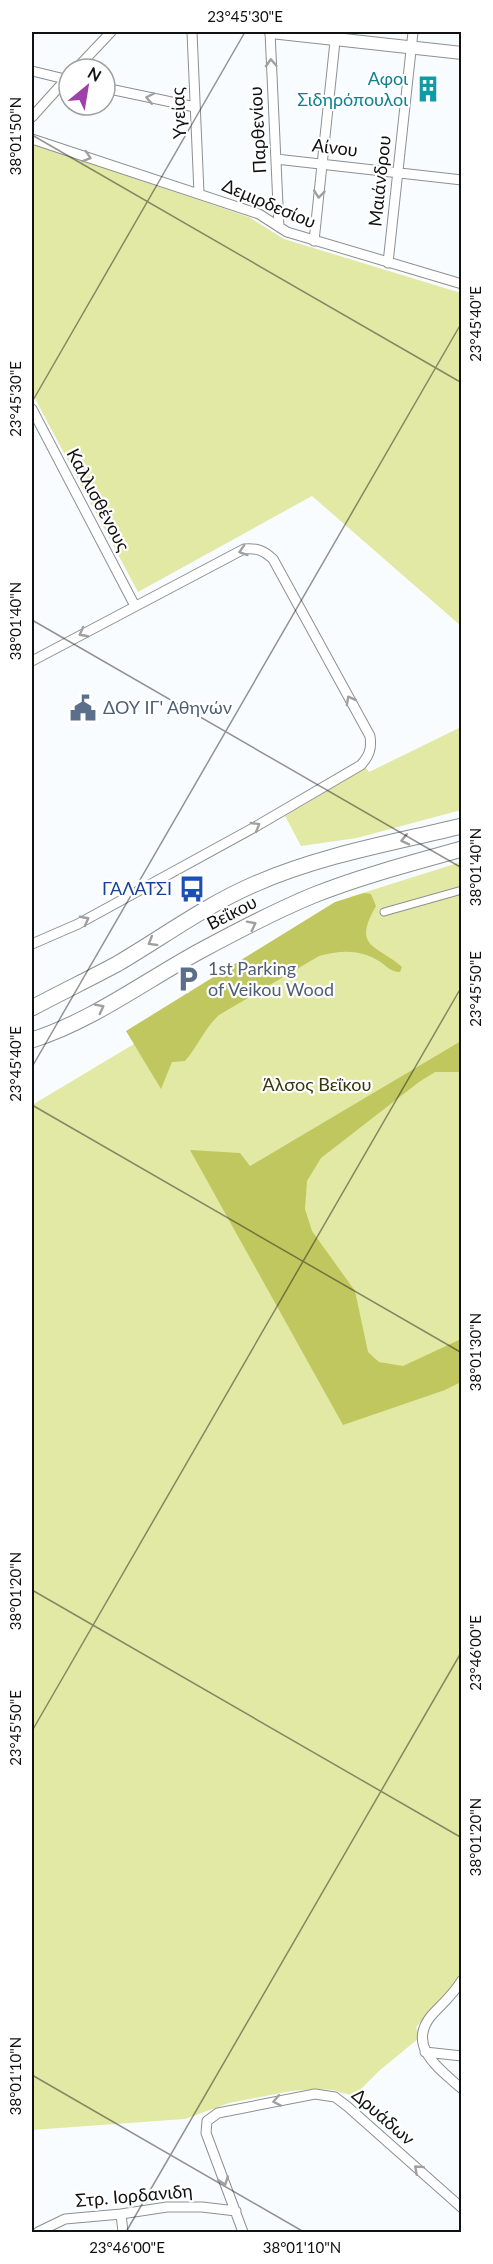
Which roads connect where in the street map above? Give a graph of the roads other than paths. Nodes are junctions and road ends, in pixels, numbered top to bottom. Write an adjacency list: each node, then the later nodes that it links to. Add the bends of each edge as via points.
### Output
1 (111, 32): 8 (street)
2 (192, 32): 13 (street, Υγείας)
3 (273, 32): 5 (street); 16 (street, Παρθενίου, one-way to 3)
4 (413, 32): 6 (street, Μαιάνδρου)
5 (336, 35): 6 (street); 17 (street)
6 (412, 47): 7 (street); 18 (street, Μαιάνδρου)
7 (462, 53)
8 (87, 57)
9 (32, 71): 10 (street)
10 (57, 76)
11 (57, 90): 14 (street)
12 (117, 91): 13 (street, one-way to 12)
13 (195, 108): 20 (street, Υγείας)
14 (32, 117)
15 (32, 139): 20 (street, Δεμιρδεσίου, one-way to 20)
16 (276, 159): 17 (street, Αίνου); 21 (street, Παρθενίου)
17 (322, 163): 18 (street, Αίνου); 22 (street, one-way to 22)
18 (398, 173): 19 (street, Αίνου); 23 (street, Μαιάνδρου)
19 (462, 180)
20 (199, 193): 21 (street, Δεμιρδεσίου, via 259,214)
21 (279, 227): 22 (street, Δεμιρδεσίου)
22 (314, 241): 23 (street, Δεμιρδεσίου)
23 (388, 263): 24 (street, Δεμιρδεσίου)
24 (462, 284)
25 (32, 409): 26 (street, Καλλισθένους)
26 (135, 606): 27 (street, one-way to 27); 32 (street, one-way to 26, via 78,924 255,827 361,765 368,757 369,736 273,559 265,551 244,549)
27 (32, 661)
28 (462, 826): 33 (main road, Βεΐκου, one-way to 33, via 332,857 256,884)
29 (462, 849): 34 (main road, Βεΐκου, one-way to 29, via 289,907 375,874)
30 (462, 890): 31 (street)
31 (384, 912)
32 (32, 944)
33 (32, 1008)
34 (32, 1040)
35 (462, 1980): 36 (street, via 426,2024)
36 (425, 2052): 37 (street); 38 (street)
37 (462, 2056)
38 (462, 2089)
39 (462, 2208): 40 (street, Δρυάδων, one-way to 40, via 335,2097 315,2094 209,2118 205,2129)
40 (236, 2211): 41 (street, Στρ. Ιορδανιδη, via 184,2206); 44 (street)
41 (121, 2214): 42 (street, Στρ. Ιορδανιδη, via 64,2219); 43 (street)
42 (38, 2232)
43 (123, 2232)
44 (243, 2232)

